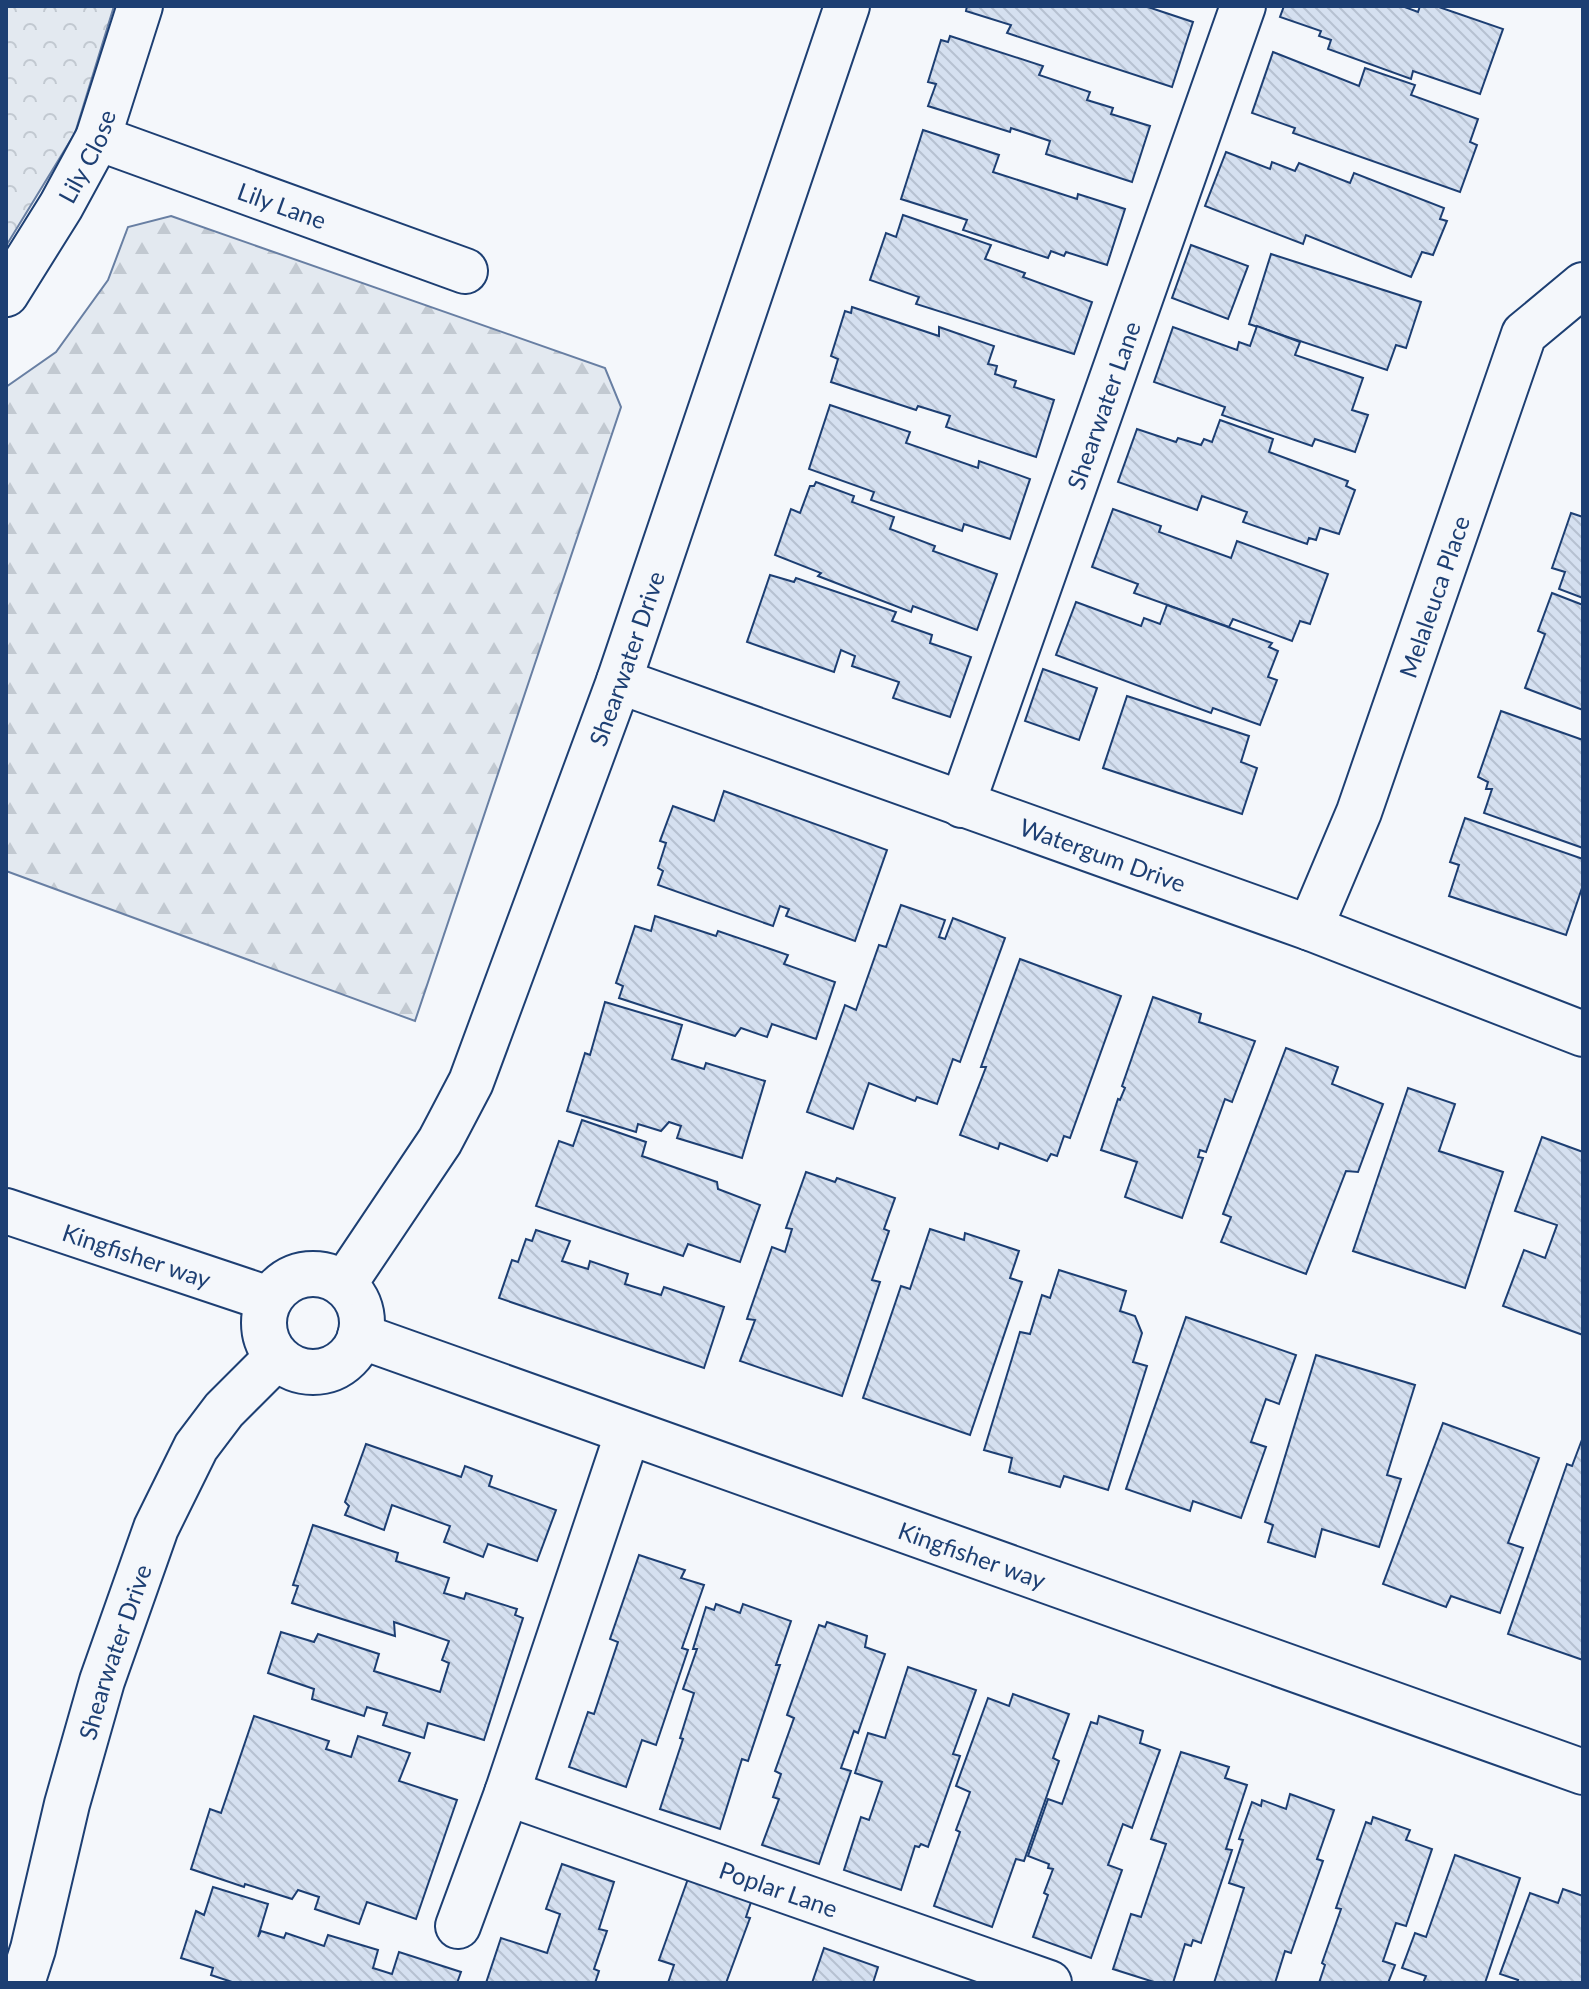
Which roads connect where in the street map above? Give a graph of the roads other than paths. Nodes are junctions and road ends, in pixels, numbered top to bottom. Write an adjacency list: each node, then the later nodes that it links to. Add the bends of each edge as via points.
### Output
1 (140, 6): 4 (street, Lily Close)
2 (847, 6): 8 (street, Shearwater Drive)
3 (1243, 6): 9 (street, Shearwater Lane)
4 (98, 138): 5 (street, Lily Lane); 7 (street, Lily Close)
5 (465, 271)
6 (1583, 285): 10 (street, Melaleuca Place, via 1524,334 1359,812)
7 (6, 294)
8 (619, 681): 9 (street, Watergum Drive); 13 (street, Shearwater Drive, via 471,1082 440,1141)
9 (962, 805): 10 (street, Watergum Drive)
10 (1310, 928): 11 (street, Watergum Drive)
11 (1583, 1034)
12 (6, 1211): 14 (street, Kingfisher way)
13 (344, 1284): 14 (street, via 318,1273 303,1274 290,1278); 15 (street, via 360,1308)
14 (269, 1299): 16 (street, via 263,1330)
15 (360, 1336): 16 (street, via 344,1360 317,1373 288,1367); 17 (street, Kingfisher way)
16 (277, 1357): 21 (street, Shearwater Drive, via 196,1447 156,1528 102,1681)
17 (628, 1432): 18 (street, Kingfisher way); 19 (street)
18 (1583, 1772)
19 (507, 1793): 20 (street); 22 (street, Poplar Lane)
20 (458, 1926)
21 (22, 1983)
22 (1049, 1983)

